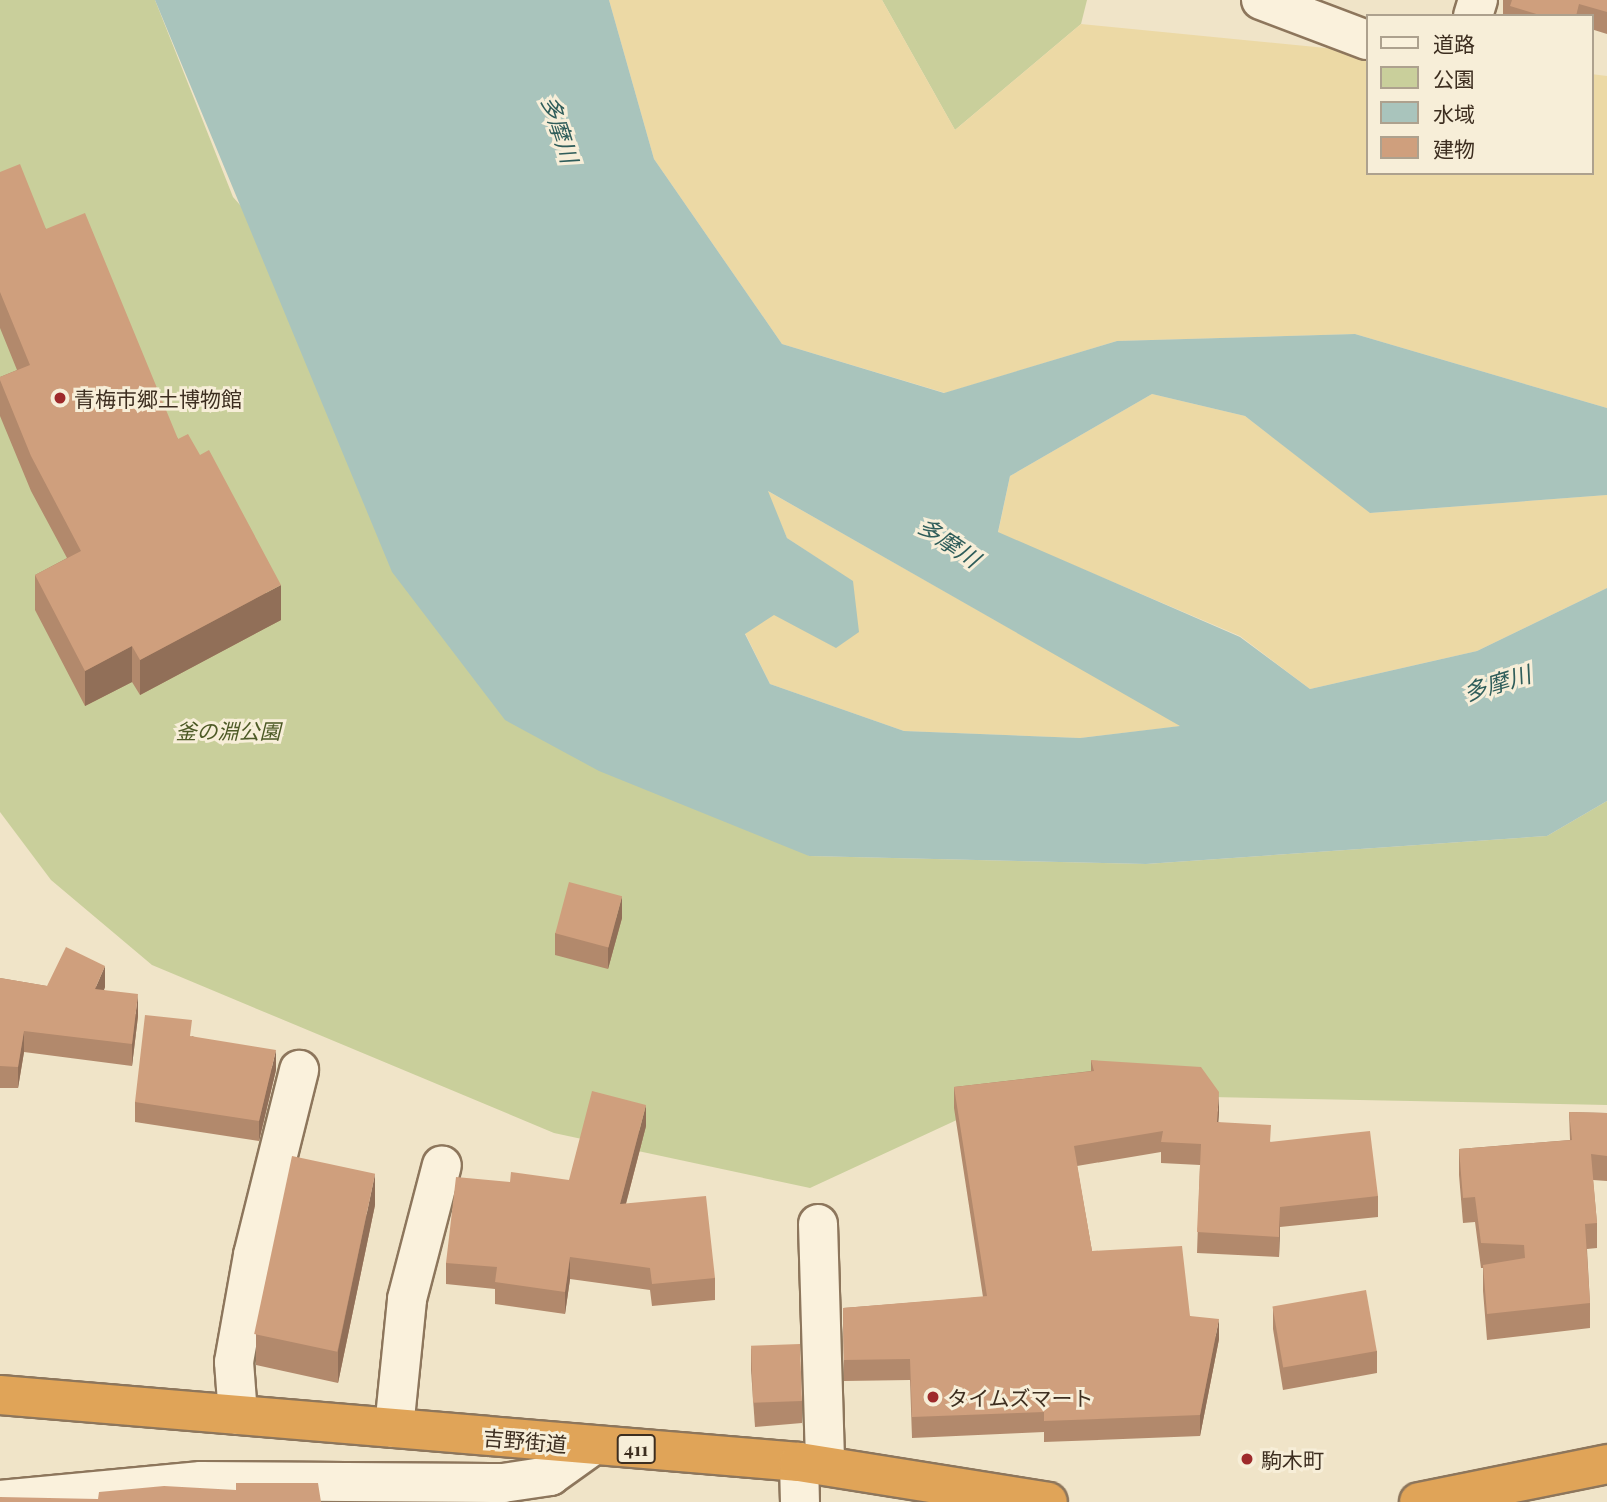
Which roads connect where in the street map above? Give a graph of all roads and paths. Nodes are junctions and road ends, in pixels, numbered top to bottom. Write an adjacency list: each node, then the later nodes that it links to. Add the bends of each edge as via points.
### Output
1 (1261, 0): 2 (lane)
2 (1366, 40)
3 (299, 1070): 7 (lane, via 253,1255 234,1362)
4 (442, 1165): 8 (lane, via 407,1299)
5 (818, 1224): 10 (lane)
6 (0, 1395): 7 (highway, 吉野街道 / 411)
7 (238, 1415): 8 (highway, 吉野街道 / 411)
8 (394, 1428): 9 (highway, 吉野街道 / 411)
9 (592, 1446): 10 (highway, 吉野街道 / 411); 12 (lane, via 550,1476 503,1483)
10 (812, 1463): 14 (lane); 15 (highway, 吉野街道 / 411)
11 (1607, 1464): 16 (highway)
12 (332, 1492): 13 (lane, via 201,1481)
13 (0, 1500)
14 (800, 1502)
15 (1048, 1502)
16 (1419, 1502)

